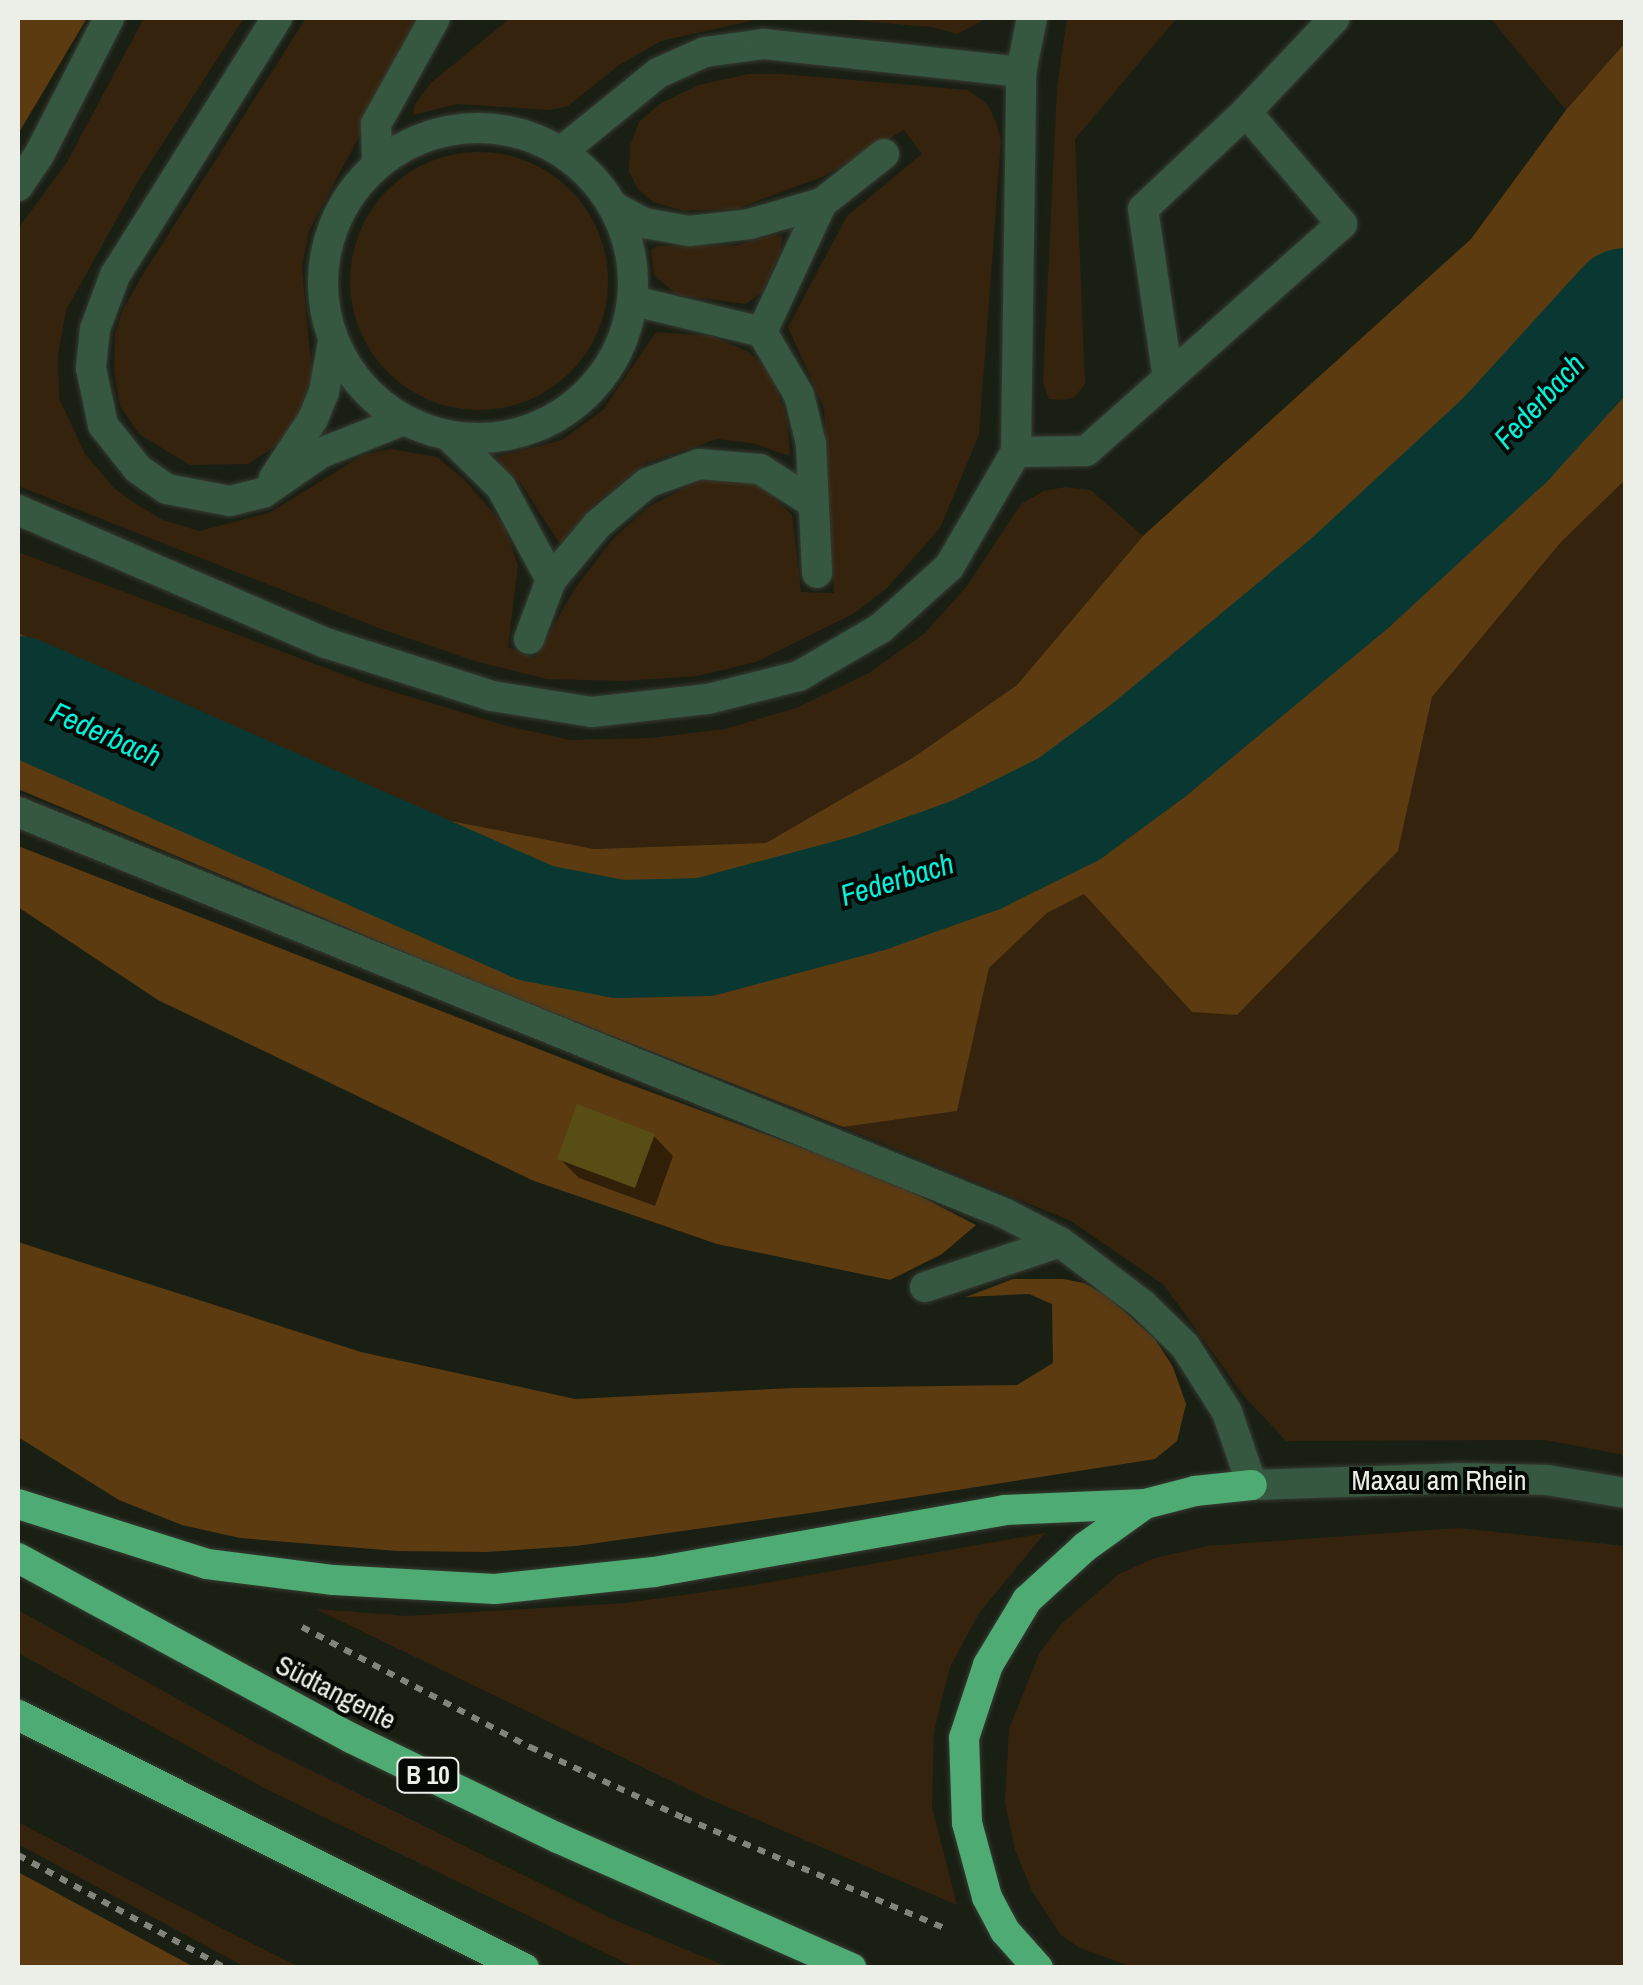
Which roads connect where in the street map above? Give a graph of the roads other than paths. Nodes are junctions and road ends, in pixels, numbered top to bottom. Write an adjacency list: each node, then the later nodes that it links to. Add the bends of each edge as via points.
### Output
1 (109, 18): 11 (street)
2 (277, 18): 21 (street, via 115,275 95,329 91,368 104,425 138,469 195,497 230,500)
3 (435, 18): 10 (street, via 376,124)
4 (1032, 18): 6 (street)
5 (1335, 18): 7 (street)
6 (1021, 72): 8 (street, via 764,44 705,52 658,73); 20 (street)
7 (1246, 112): 17 (street, via 1142,209); 17 (street, via 1342,224)
8 (562, 150): 10 (street, via 522,133 444,130); 13 (street)
9 (884, 154): 12 (street)
10 (377, 164): 16 (street, via 350,194 324,259 322,284)
11 (18, 186)
12 (822, 203): 13 (street, via 750,224 689,231 644,222); 15 (street)
13 (614, 207): 14 (street, via 629,244)
14 (634, 300): 15 (street); 19 (street, via 612,365 567,412 514,435)
15 (762, 332): 22 (street, via 799,395 811,444)
16 (334, 341): 18 (street, via 372,396); 21 (street, via 313,419)
17 (1168, 378): 20 (street, via 1086,451)
18 (404, 420): 19 (street); 21 (street, via 321,453)
19 (449, 436): 25 (street, via 502,487)
20 (1016, 452): 23 (street, via 949,567 882,628 798,676 708,699 592,712 492,696 326,643)
21 (263, 492)
22 (810, 501): 24 (street); 25 (street, via 760,469 700,464 647,483 598,524)
23 (18, 510)
24 (816, 573)
25 (552, 580): 26 (street)
26 (529, 639)
27 (18, 812): 28 (street, via 1004,1213)
28 (1060, 1242): 29 (street); 30 (street, via 1186,1346 1226,1412)
29 (924, 1287)
30 (1252, 1485): 31 (street, Maxau am Rhein, via 1458,1478 1547,1480); 33 (highway)
31 (1626, 1492)
32 (18, 1504): 33 (highway, via 206,1564 495,1589 654,1572 1004,1510)
33 (1145, 1504): 36 (highway, via 1028,1600 988,1666 964,1738 968,1824 987,1897)
34 (18, 1558): 38 (highway, Südtangente / B 10, via 368,1746)
35 (18, 1715): 37 (highway)
36 (1034, 1965)
37 (524, 1968)
38 (851, 1968)

